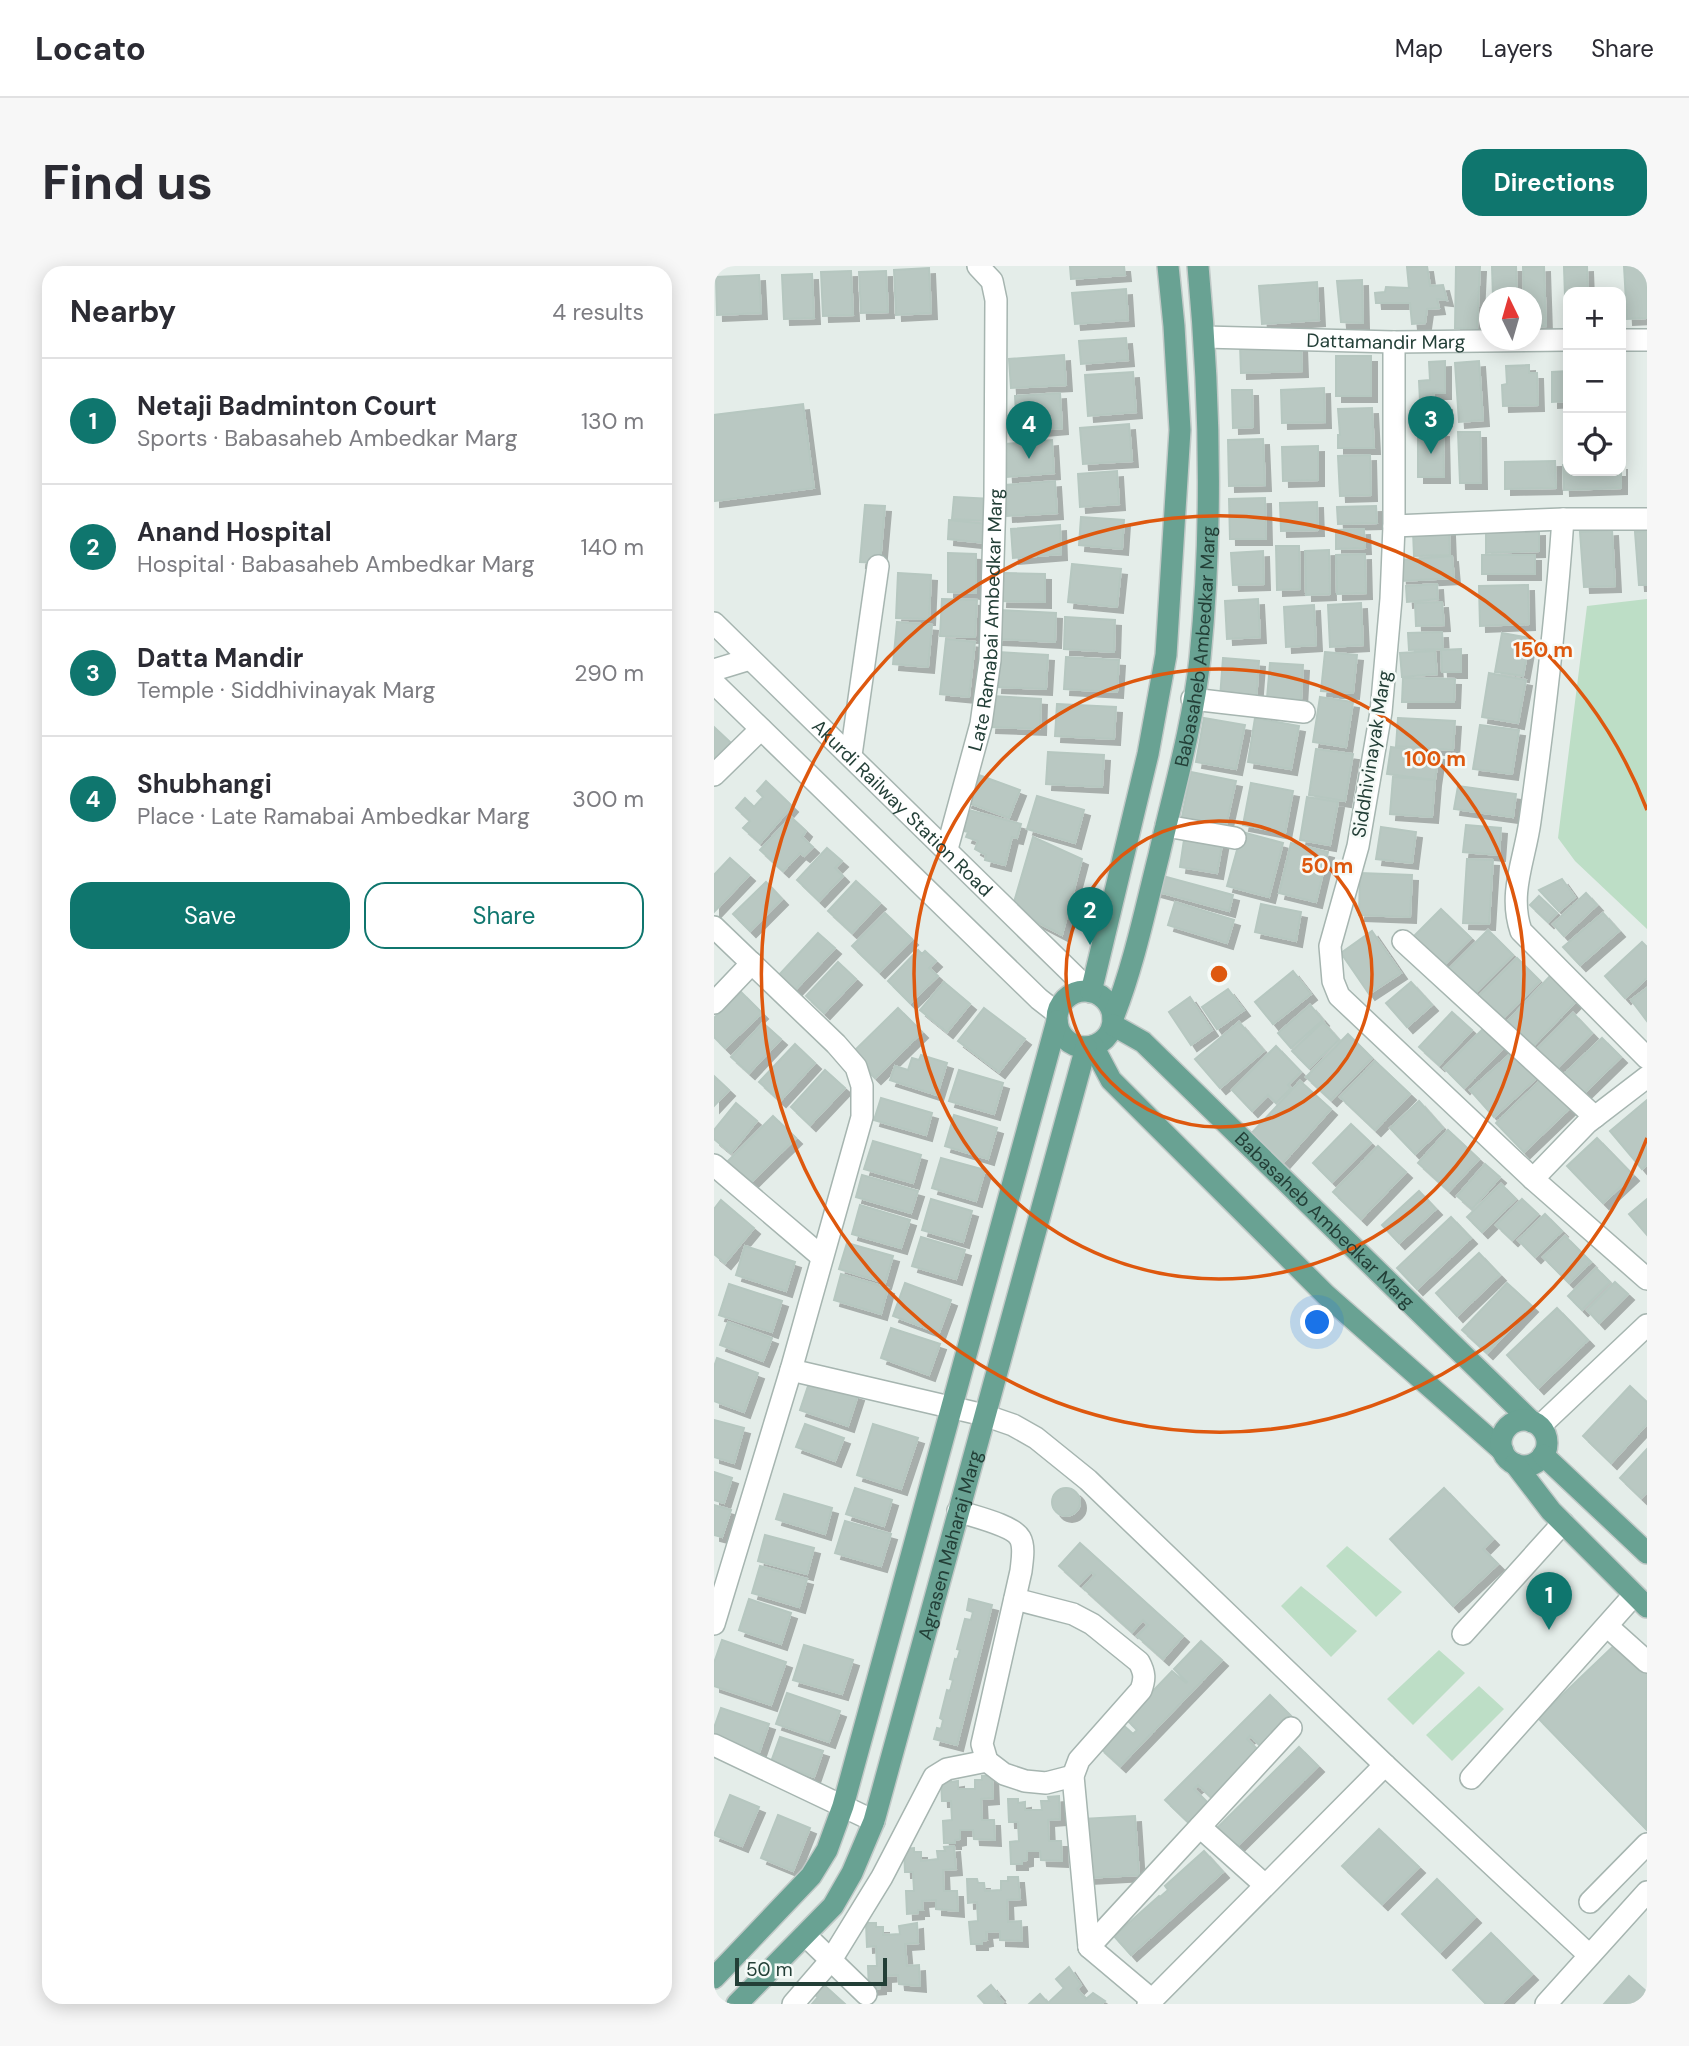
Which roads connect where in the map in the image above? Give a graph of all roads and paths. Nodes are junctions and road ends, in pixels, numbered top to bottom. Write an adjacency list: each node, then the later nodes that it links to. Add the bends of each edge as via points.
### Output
1 (978, 266): 24 (street, Late Ramabai Ambedkar Marg, via 992,281 996,300 990,660 981,724)
2 (1168, 266): 28 (main road, Babasaheb Ambedkar Marg, via 1180,429 1166,655 1148,754)
3 (1198, 266): 4 (main road, Babasaheb Ambedkar Marg)
4 (1204, 337): 8 (street, Dattamandir Marg); 17 (main road, Babasaheb Ambedkar Marg, via 1209,521 1200,659)
5 (1563, 340): 8 (street, Dattamandir Marg)
6 (1626, 340): 7 (street)
7 (1647, 340)
8 (1394, 342): 11 (street, Siddhivinayak Marg)
9 (1563, 519): 10 (street); 11 (street); 33 (street, via 1516,916 1521,931)
10 (1647, 519)
11 (1394, 526): 37 (street, Siddhivinayak Marg, via 1381,712 1358,846 1329,946 1333,981 1339,996)
12 (878, 566): 20 (street)
13 (714, 623): 14 (street, Akurdi Railway Station Road)
14 (750, 659): 15 (street); 20 (street, Akurdi Railway Station Road)
15 (714, 670)
16 (714, 683): 19 (street)
17 (1192, 699): 18 (street); 22 (main road, Babasaheb Ambedkar Marg)
18 (1304, 712)
19 (761, 729): 21 (street); 30 (street)
20 (850, 755): 24 (street, Akurdi Railway Station Road)
21 (714, 775)
22 (1166, 826): 23 (street); 31 (main road, Babasaheb Ambedkar Marg, via 1130,976)
23 (1235, 838)
24 (947, 849): 28 (street, Akurdi Railway Station Road)
25 (714, 927): 27 (street)
26 (1403, 941): 35 (street)
27 (752, 963): 29 (street); 38 (street, via 836,1044 856,1067 862,1086 862,1117)
28 (1091, 992): 30 (main road, via 1070,995); 31 (main road, via 1104,998)
29 (714, 1003)
30 (1057, 1017): 32 (main road, via 1066,1040); 42 (main road, Agrasen Maharaj Marg)
31 (1113, 1021): 32 (main road, via 1106,1038); 44 (main road, Babasaheb Ambedkar Marg, via 1143,1042)
32 (1090, 1047): 43 (main road, Agrasen Maharaj Marg); 46 (main road, via 1111,1080 1306,1276)
33 (1647, 1058)
34 (1647, 1077): 35 (street)
35 (1595, 1117): 37 (street)
36 (714, 1165): 38 (street)
37 (1533, 1179): 39 (street, Siddhivinayak Marg)
38 (822, 1257): 41 (street)
39 (1647, 1279)
40 (1647, 1325): 44 (street)
41 (791, 1370): 42 (street); 52 (street)
42 (952, 1406): 43 (street); 62 (main road, Agrasen Maharaj Marg)
43 (984, 1415): 47 (main road, Agrasen Maharaj Marg); 59 (street, via 1036,1438 1088,1480)
44 (1536, 1424): 45 (main road, via 1546,1442); 46 (main road, via 1519,1420 1507,1427 1501,1438)
45 (1543, 1455): 46 (main road, via 1533,1464); 49 (main road)
46 (1509, 1458): 48 (main road)
47 (958, 1511): 50 (street, via 1014,1530 1021,1539); 63 (main road, Agrasen Maharaj Marg)
48 (1563, 1523): 51 (main road); 54 (street)
49 (1647, 1553)
50 (1015, 1599): 58 (street, via 982,1744); 60 (street, via 1092,1624 1144,1671 1141,1690 1079,1760)
51 (1641, 1601): 53 (street)
52 (714, 1624)
53 (1607, 1626): 55 (street); 61 (street)
54 (1463, 1634)
55 (1647, 1662)
56 (1291, 1728): 64 (street)
57 (714, 1745): 62 (street)
58 (987, 1761): 60 (street, via 1004,1774 1025,1781 1046,1783); 72 (street, via 947,1769 933,1777 882,1877)
59 (1385, 1765): 66 (street); 71 (street)
60 (1073, 1776): 70 (street)
61 (1471, 1778)
62 (843, 1806): 63 (street); 73 (main road, Agrasen Maharaj Marg, via 827,1850 811,1876)
63 (874, 1821): 69 (main road, Agrasen Maharaj Marg, via 833,1906)
64 (1200, 1827): 66 (street); 70 (street)
65 (1647, 1844): 68 (street)
66 (1265, 1885): 75 (street)
67 (1647, 1892): 71 (street)
68 (1590, 1902)
69 (805, 1934): 72 (street); 76 (main road, Agrasen Maharaj Marg)
70 (1089, 1947): 75 (street)
71 (1589, 1955): 78 (street)
72 (831, 1960): 74 (street); 77 (street)
73 (714, 1978)
74 (866, 1994)
75 (1150, 2002)
76 (737, 2004)
77 (793, 2004)
78 (1546, 2004)

